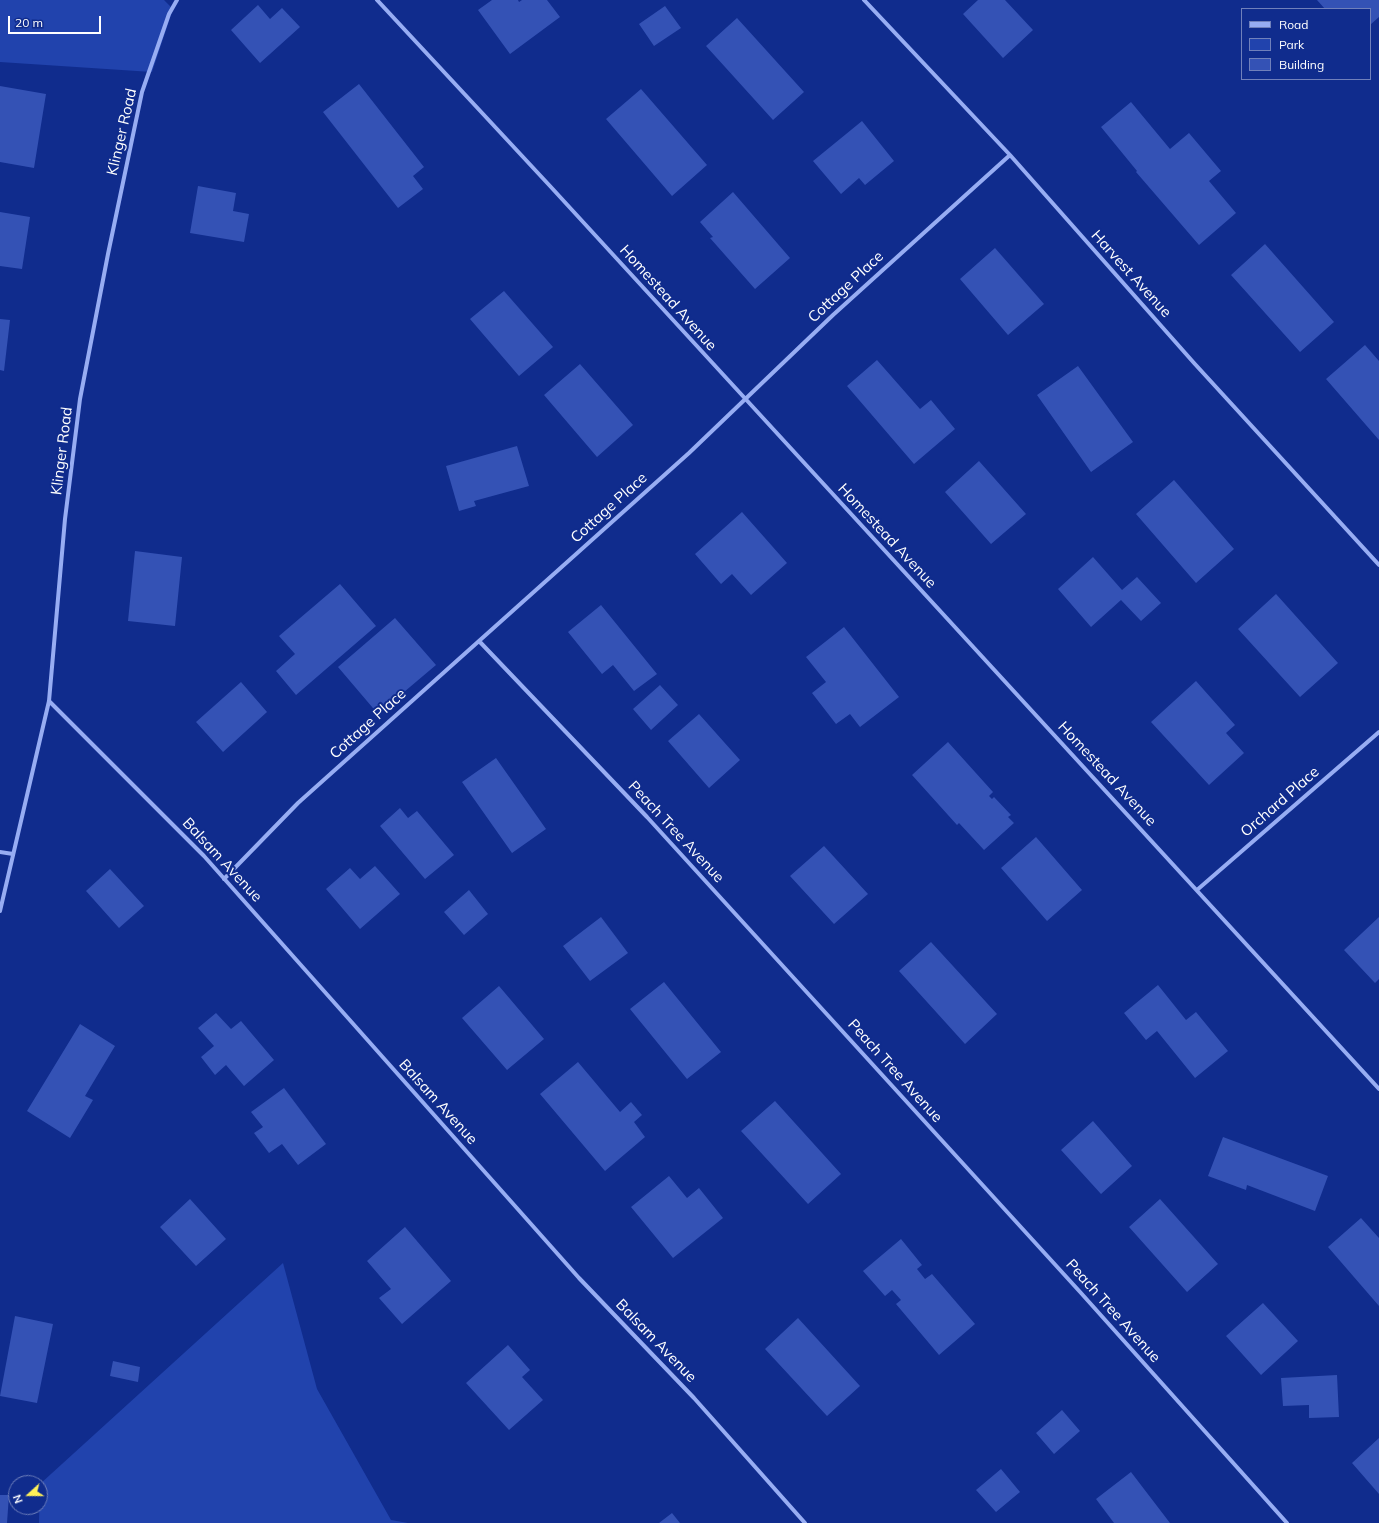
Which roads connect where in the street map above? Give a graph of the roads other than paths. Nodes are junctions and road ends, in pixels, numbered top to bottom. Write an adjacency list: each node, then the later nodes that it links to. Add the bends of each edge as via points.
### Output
1 (177, 0): 8 (street, Klinger Road, via 169,14 142,92 82,392 65,519)
2 (377, 0): 5 (street, Homestead Avenue)
3 (864, 0): 4 (street, Harvest Avenue)
4 (1010, 155): 5 (street, Cottage Place, via 833,315); 6 (street, Harvest Avenue, via 1194,363)
5 (744, 400): 7 (street, Cottage Place, via 689,453); 13 (street, Homestead Avenue)
6 (1379, 565)
7 (479, 641): 12 (street, Cottage Place, via 298,803); 17 (street, Peach Tree Avenue, via 647,817)
8 (49, 701): 11 (street, Klinger Road); 12 (street, Balsam Avenue)
9 (1379, 732): 13 (street, Orchard Place)
10 (0, 852): 11 (street)
11 (13, 854): 14 (street, Klinger Road)
12 (224, 879): 16 (street, Balsam Avenue, via 579,1278 694,1398)
13 (1197, 890): 15 (street, Homestead Avenue)
14 (0, 911)
15 (1379, 1089)
16 (805, 1523)
17 (1287, 1523)

